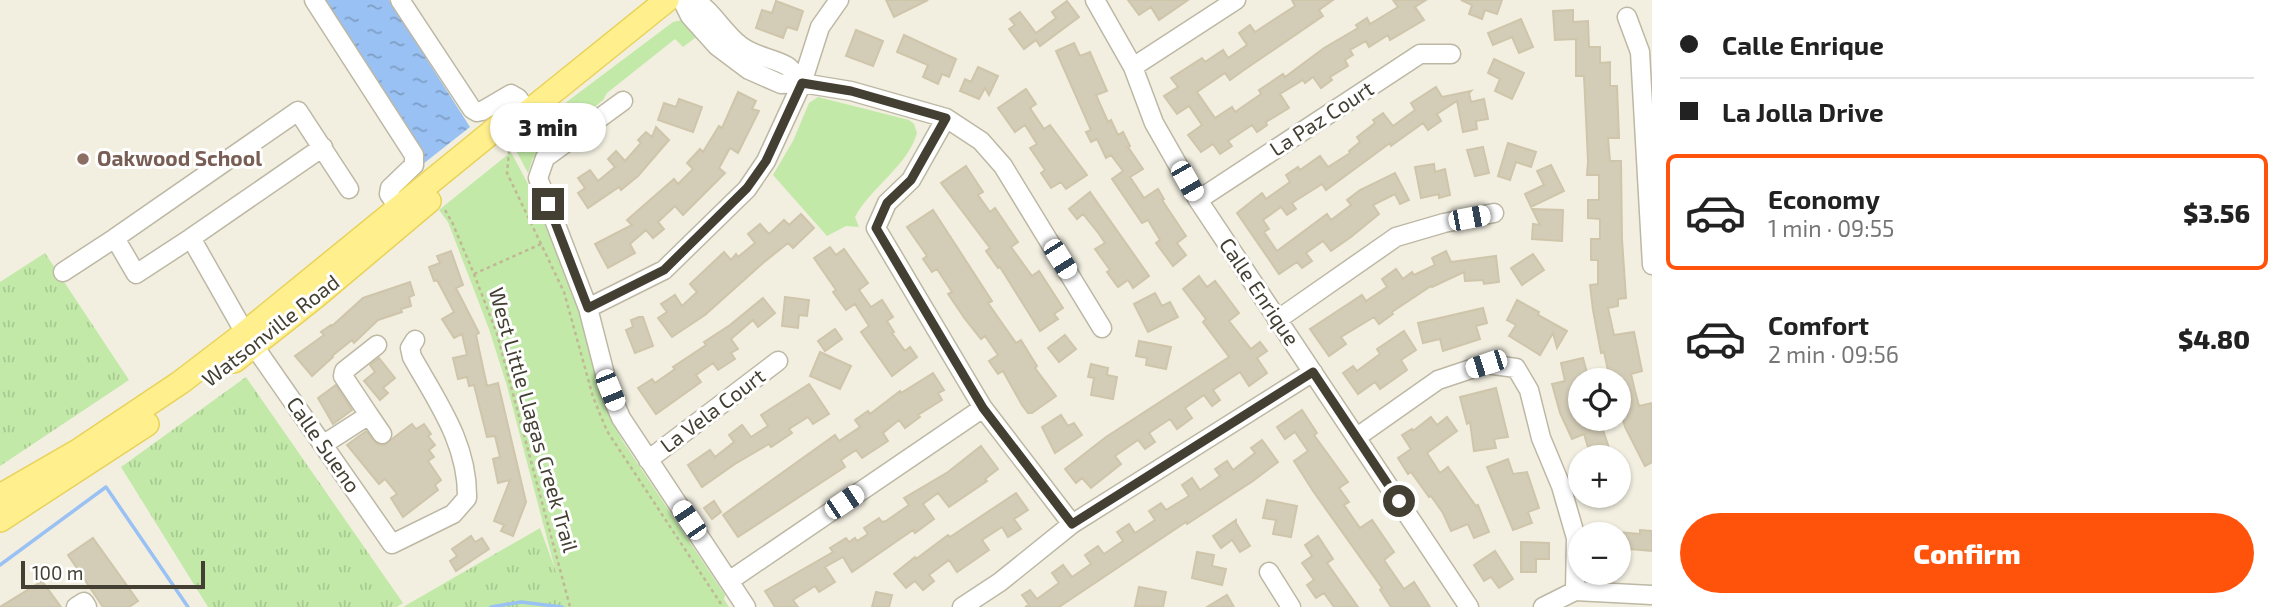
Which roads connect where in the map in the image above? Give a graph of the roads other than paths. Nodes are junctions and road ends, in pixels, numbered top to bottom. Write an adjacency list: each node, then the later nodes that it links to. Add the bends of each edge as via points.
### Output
1 (314, 0): 21 (street, via 414,155 414,164 390,188)
2 (400, 0): 14 (street, via 472,109 482,111 511,94 518,98)
3 (667, 0): 14 (main road, Watsonville Road)
4 (682, 0): 12 (street, via 701,29 733,60 781,84)
5 (694, 0): 12 (street, via 741,47 788,66)
6 (839, 0): 12 (street, via 820,27)
7 (1095, 0): 11 (street, Calle Enrique)
8 (1237, 0): 11 (street)
9 (1627, 17): 17 (street, via 1640,52)
10 (1451, 54): 20 (street, La Paz Court, via 1420,54)
11 (1133, 67): 20 (street, Calle Enrique, via 1154,123)
12 (802, 83): 15 (street, via 851,91); 27 (street, via 766,161 747,188 664,270)
13 (623, 102): 27 (street, via 545,158 538,178)
14 (524, 115): 19 (main road, Watsonville Road, via 518,128 489,143)
15 (946, 118): 29 (street, via 981,141 1003,166); 35 (street, via 911,180 887,203 876,228)
16 (323, 147): 18 (street); 23 (street); 24 (street, via 298,111)
17 (1649, 148): 25 (street)
18 (349, 189)
19 (441, 190): 21 (main road, Watsonville Road); 30 (main road, Watsonville Road, via 379,244)
20 (1198, 200): 28 (street, Calle Enrique)
21 (398, 207): 30 (main road, Watsonville Road)
22 (1494, 213): 28 (street, via 1396,237)
23 (191, 237): 24 (street, via 136,274); 30 (street, Calle Sueno)
24 (115, 238): 26 (street)
25 (1652, 265)
26 (63, 272)
27 (588, 308): 40 (street, via 621,418)
28 (1277, 320): 34 (street, Calle Enrique)
29 (1102, 328)
30 (249, 340): 39 (street, Calle Sueno); 41 (main road, Watsonville Road); 42 (main road, Watsonville Road, via 126,439)
31 (415, 340): 39 (street, Calle Sueno, via 410,348 412,357 458,439 468,479 467,499 453,514 392,544)
32 (377, 345): 36 (street, via 343,376)
33 (778, 361): 40 (street, La Vela Court)
34 (1313, 372): 38 (street, Calle Enrique); 43 (street)
35 (983, 408): 43 (street); 45 (street)
36 (369, 415): 37 (street); 39 (street)
37 (382, 433)
38 (1357, 437): 46 (street, via 1438,380 1486,364 1516,368 1529,390 1576,538); 53 (street, Calle Enrique)
39 (324, 444)
40 (648, 460): 45 (street)
41 (0, 496)
42 (0, 520)
43 (1072, 524): 51 (street)
44 (1269, 572): 52 (street)
45 (729, 580): 50 (street)
46 (1575, 591): 47 (street); 54 (street)
47 (1652, 595)
48 (76, 607): 49 (street, via 84,602)
49 (87, 607)
50 (746, 607)
51 (962, 607)
52 (1291, 607)
53 (1469, 607)
54 (1543, 607)

